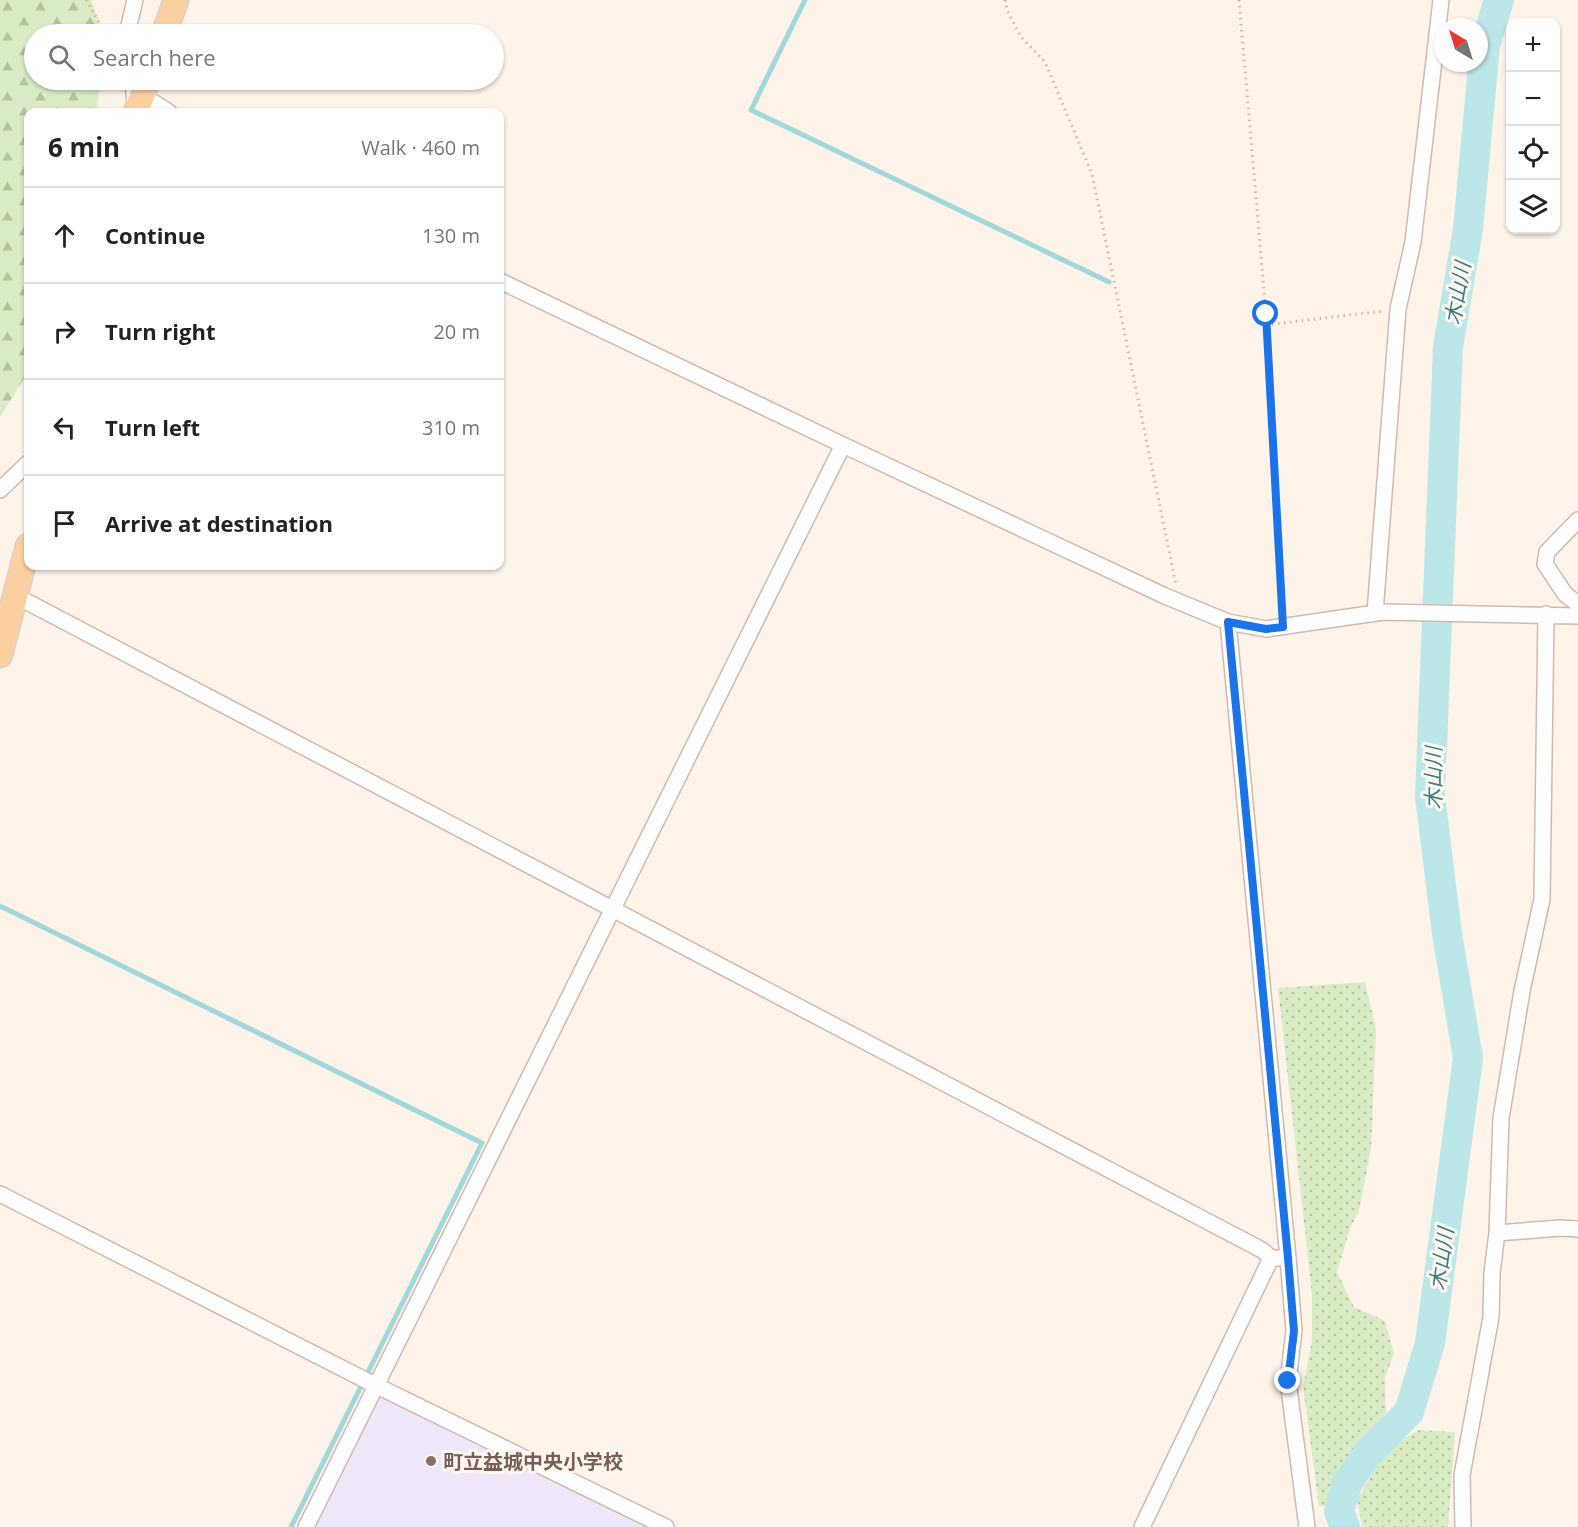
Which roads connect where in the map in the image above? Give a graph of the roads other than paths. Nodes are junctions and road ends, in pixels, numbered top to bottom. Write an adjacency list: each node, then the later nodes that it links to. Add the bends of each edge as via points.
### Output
1 (135, 0): 4 (street)
2 (176, 0): 5 (main road)
3 (1441, 0): 16 (street, via 1413,242 1398,309)
4 (129, 24)
5 (168, 24)
6 (140, 92): 7 (street)
7 (163, 108)
8 (504, 282): 9 (street)
9 (843, 445): 19 (street); 21 (street)
10 (24, 467): 11 (street)
11 (0, 490)
12 (1578, 520): 15 (street, via 1547,552 1545,564 1565,594)
13 (24, 563): 14 (main road)
14 (16, 596): 20 (main road); 21 (street)
15 (1578, 604)
16 (1379, 612): 17 (street); 19 (street, via 1266,629)
17 (1542, 613): 18 (street); 24 (street, via 1542,899 1501,1118)
18 (1578, 616)
19 (1228, 622): 26 (street)
20 (0, 655)
21 (612, 909): 25 (street); 27 (street)
22 (0, 1194): 27 (street)
23 (1578, 1229): 24 (street)
24 (1497, 1233): 32 (street, via 1491,1317 1462,1475)
25 (1271, 1258): 26 (street); 30 (street)
26 (1288, 1258): 31 (street, via 1294,1331 1288,1381)
27 (375, 1385): 28 (street); 29 (street)
28 (306, 1527)
29 (666, 1527)
30 (1142, 1527)
31 (1307, 1527)
32 (1463, 1527)

